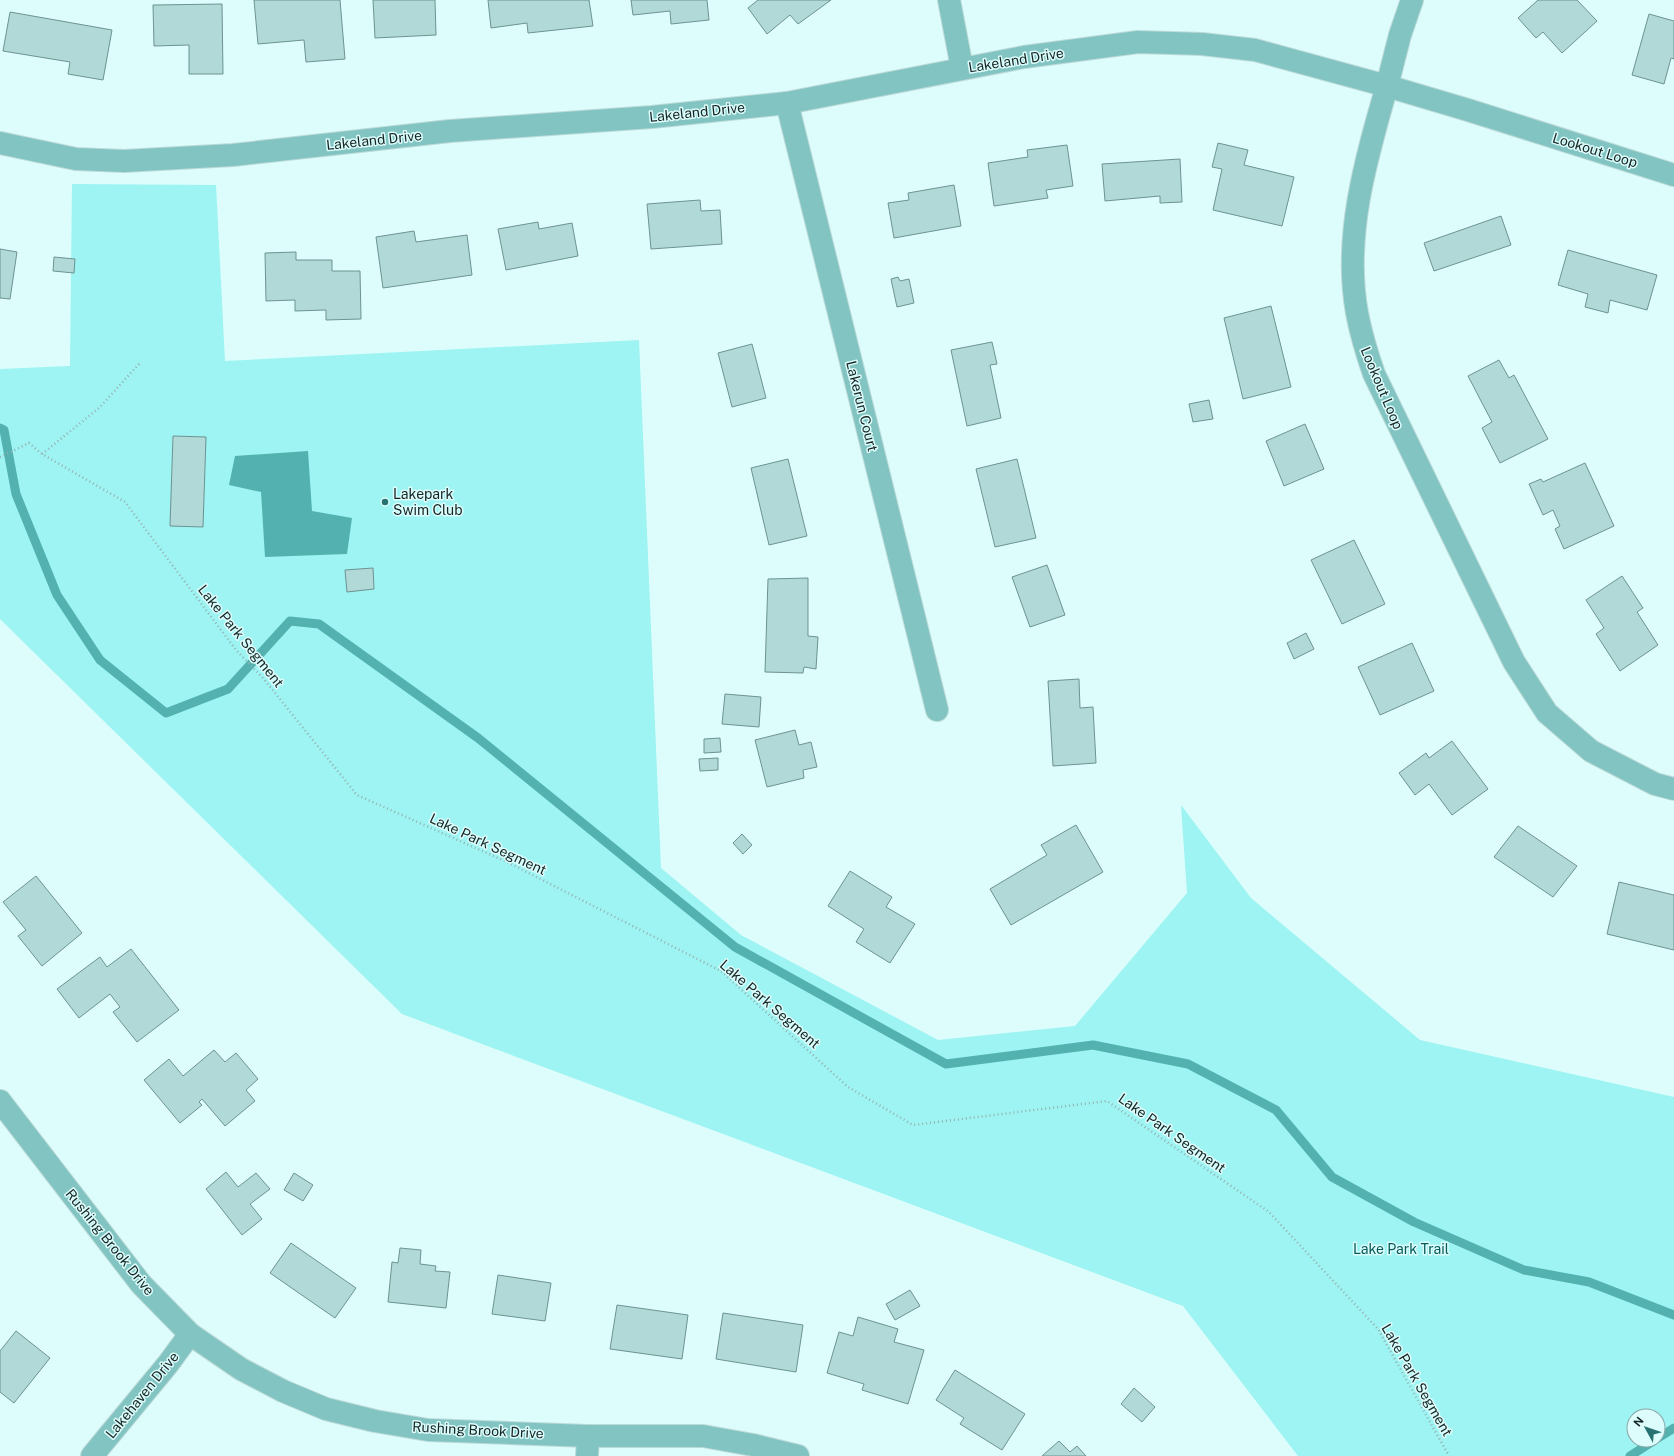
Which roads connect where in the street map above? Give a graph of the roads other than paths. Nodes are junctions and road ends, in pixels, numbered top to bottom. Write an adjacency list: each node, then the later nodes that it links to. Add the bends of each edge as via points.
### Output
1 (948, 0): 3 (street)
2 (1412, 0): 4 (street)
3 (962, 68): 4 (street, Lakeland Drive, via 1138,42 1202,44 1255,50); 5 (street, Lakeland Drive)
4 (1387, 86): 7 (street, Lookout Loop); 9 (street, Lookout Loop, via 1358,202 1353,253 1356,311 1374,374 1514,662 1547,713 1591,751 1655,784)
5 (787, 103): 6 (street, Lakeland Drive, via 652,117 450,131 240,154 124,161 76,159); 8 (street, Lakerun Court)
6 (0, 143)
7 (1674, 175)
8 (937, 710)
9 (1674, 789)
10 (0, 1101): 11 (street, Rushing Brook Drive, via 141,1284)
11 (190, 1334): 12 (street, Rushing Brook Drive, via 241,1369 283,1391 326,1409 428,1430); 13 (street, Lakehaven Drive)
12 (588, 1446): 14 (street, Rushing Brook Drive, via 704,1436 753,1444)
13 (92, 1456)
14 (798, 1456)

